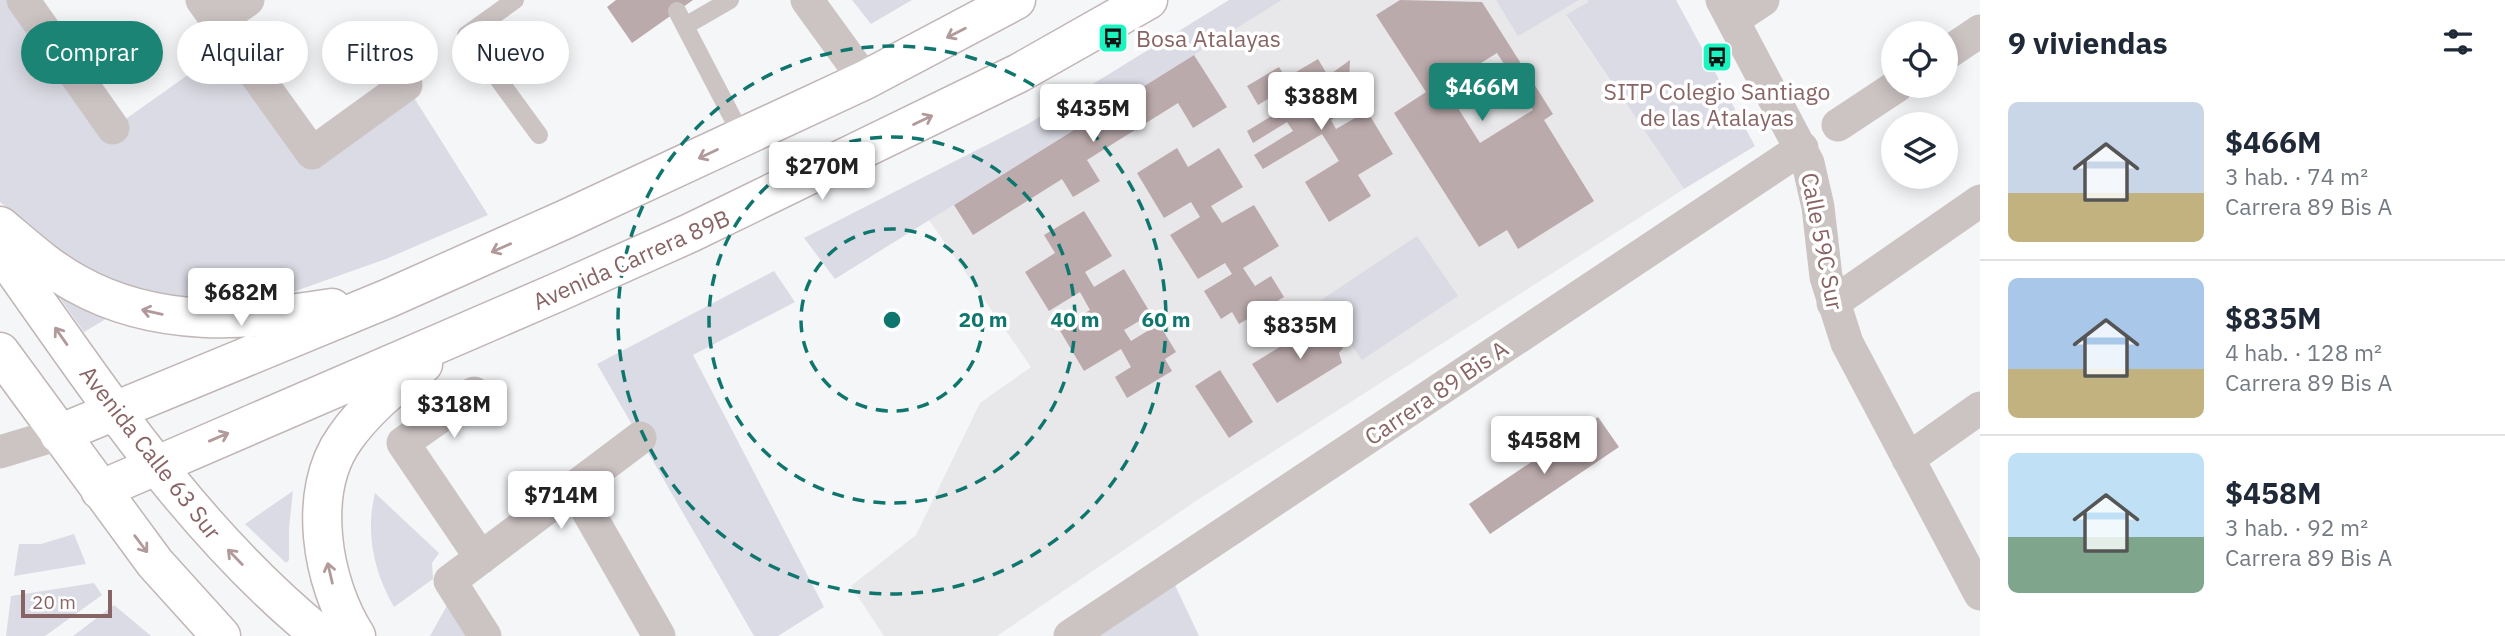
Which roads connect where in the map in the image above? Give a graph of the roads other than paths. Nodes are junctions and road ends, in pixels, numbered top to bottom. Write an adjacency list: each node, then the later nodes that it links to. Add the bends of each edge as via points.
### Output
1 (23, 0): 17 (street)
2 (248, 0): 10 (street)
3 (515, 0): 18 (lane, via 466,35)
4 (730, 0): 19 (lane, via 681,19)
5 (807, 0): 13 (street)
6 (1016, 0): 13 (main road, one-way to 13)
7 (1148, 0): 26 (main road, Avenida Carrera 89B, one-way to 7, via 780,190 1019,73)
8 (1763, 0): 9 (street)
9 (1728, 10): 20 (street, Calle 59C Sur)
10 (210, 11): 14 (street, via 312,153)
11 (1980, 31): 12 (street)
12 (1958, 46)
13 (865, 80): 19 (main road)
14 (406, 85)
15 (1881, 97): 16 (street)
16 (1838, 125)
17 (113, 128)
18 (539, 135)
19 (743, 138): 24 (main road, one-way to 24)
20 (1802, 148): 25 (street, Calle 59C Sur, via 1814,183); 45 (street, Carrera 89 Bis A)
21 (1980, 201): 25 (street)
22 (0, 226): 24 (main road, one-way to 22, via 249,318 162,315 107,299 76,284)
23 (0, 250): 30 (main road, Avenida Calle 63 Sur, one-way to 23)
24 (389, 299): 30 (main road)
25 (1833, 303): 34 (street, Calle 59C Sur, via 1847,343)
26 (461, 335): 35 (main road, Avenida Carrera 89B, one-way to 26); 43 (main road, one-way to 26, via 340,608 323,534 332,460 344,439 379,400)
27 (0, 352): 31 (main road)
28 (474, 393): 38 (street, via 402,443)
29 (1980, 408): 34 (street)
30 (114, 412): 31 (main road); 35 (main road, Avenida Calle 63 Sur)
31 (60, 434): 33 (street); 37 (main road)
32 (640, 438): 36 (street)
33 (0, 452)
34 (1908, 459): 39 (street, Calle 59C Sur)
35 (157, 464): 37 (main road, Avenida Carrera 89B); 42 (main road, Avenida Calle 63 Sur, one-way to 35, via 211,531)
36 (575, 487): 38 (street); 40 (street)
37 (100, 489): 41 (main road, one-way to 41, via 155,563)
38 (481, 558): 44 (street, via 450,581)
39 (1980, 594)
40 (656, 635)
41 (221, 636)
42 (321, 636)
43 (356, 636)
44 (485, 636)
45 (1070, 636)

